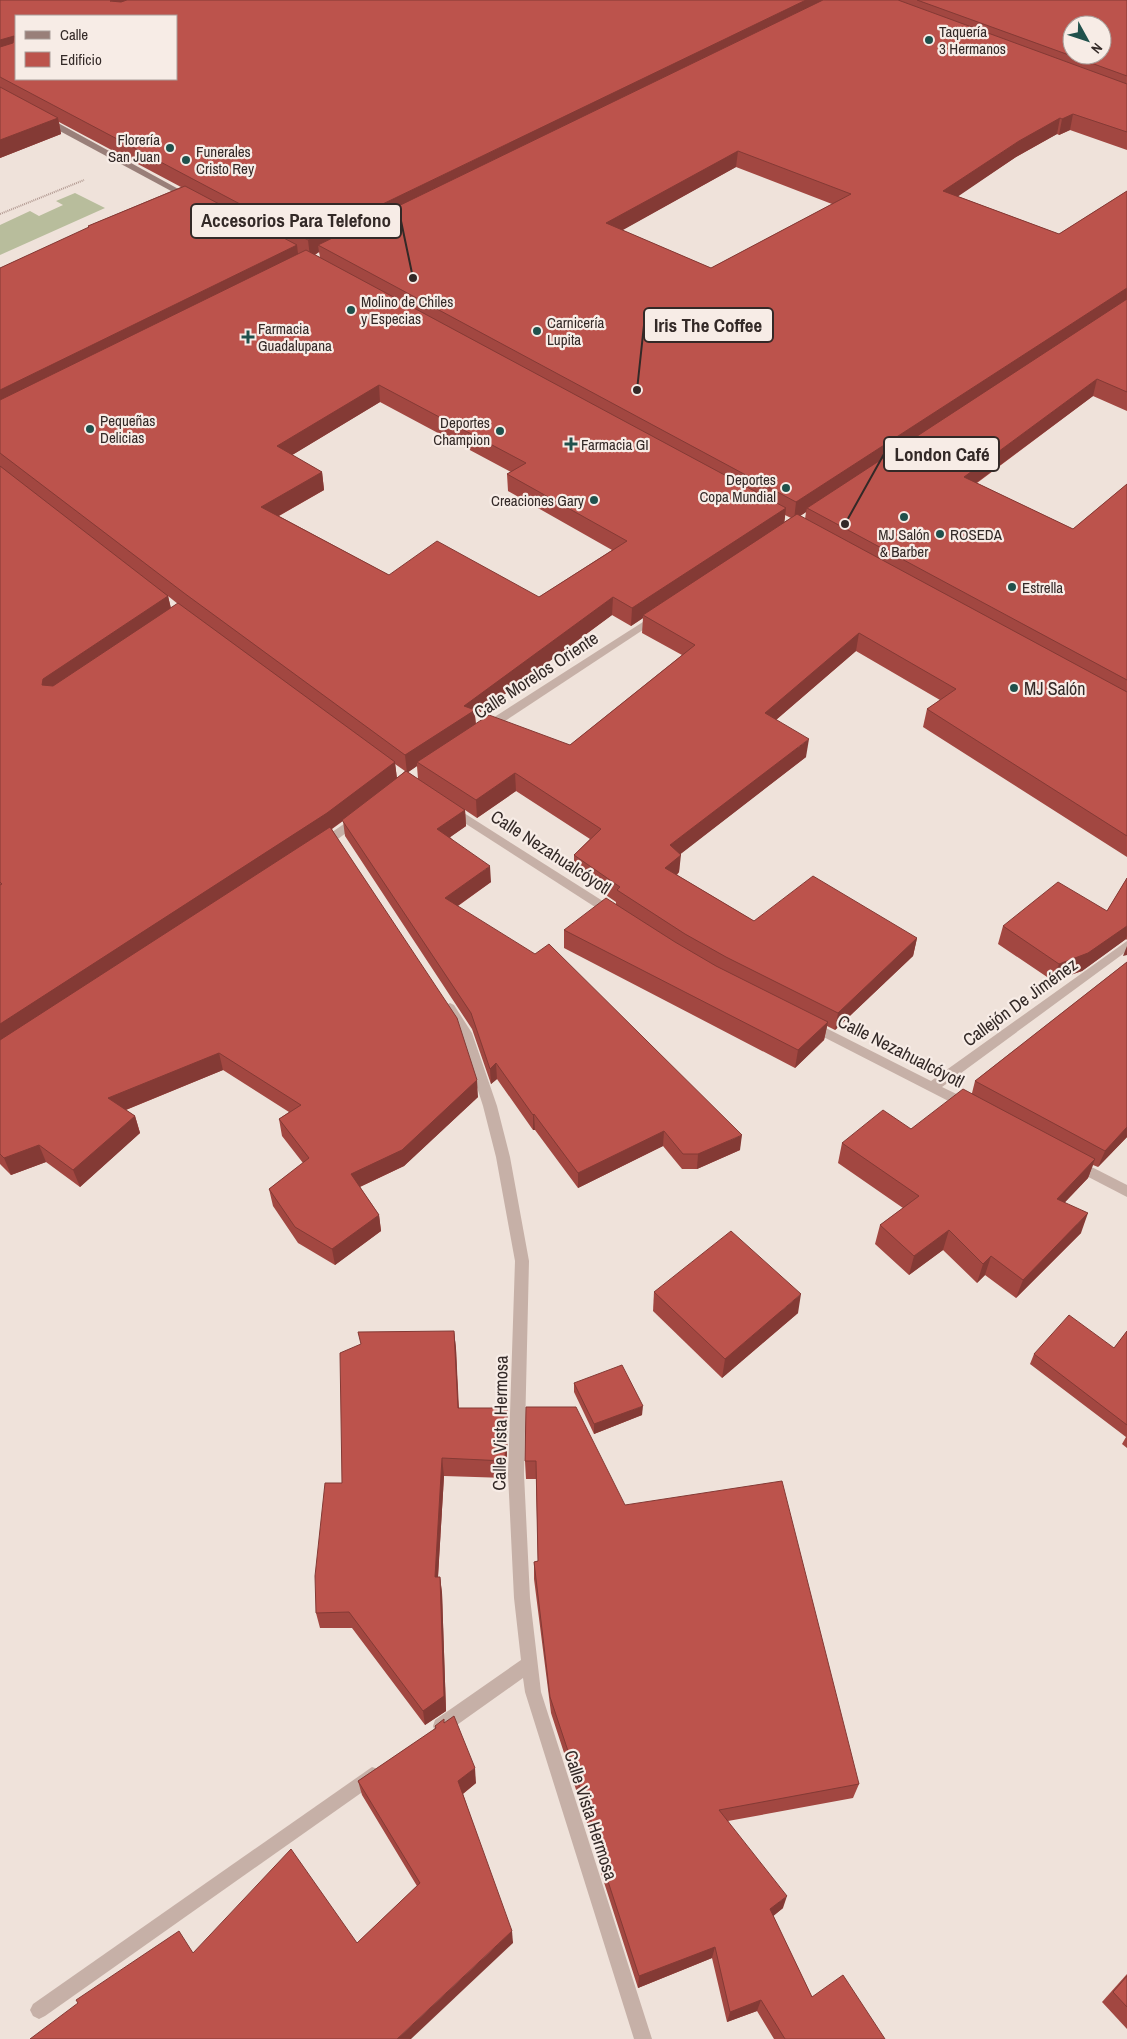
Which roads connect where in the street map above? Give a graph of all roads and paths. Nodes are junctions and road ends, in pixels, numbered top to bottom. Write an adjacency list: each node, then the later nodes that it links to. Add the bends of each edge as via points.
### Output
1 (34, 114): 2 (main road)
2 (126, 163): 3 (main road); 4 (path)
3 (195, 200)
4 (0, 214)
5 (663, 612): 6 (street, Calle Morelos Oriente)
6 (473, 736)
7 (440, 801): 10 (street, Calle Nezahualcóyotl)
8 (364, 813): 9 (street, via 338,839)
9 (311, 851)
10 (621, 918)
11 (1127, 945): 14 (street, Callejón De Jiménez)
12 (444, 1000): 18 (street, Calle Vista Hermosa, via 466,1033 490,1106 522,1261 516,1474)
13 (799, 1019): 14 (street, Calle Nezahualcóyotl)
14 (933, 1087): 15 (street, Calle Nezahualcóyotl)
15 (975, 1110)
16 (1068, 1159): 17 (street)
17 (1127, 1191)
18 (529, 1664): 19 (street); 22 (street, Calle Vista Hermosa, via 536,1701)
19 (425, 1738)
20 (385, 1766): 21 (street)
21 (39, 2010)
22 (644, 2039)

